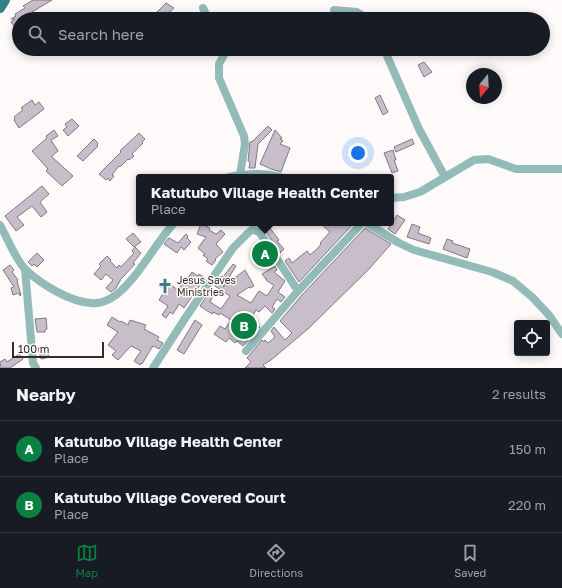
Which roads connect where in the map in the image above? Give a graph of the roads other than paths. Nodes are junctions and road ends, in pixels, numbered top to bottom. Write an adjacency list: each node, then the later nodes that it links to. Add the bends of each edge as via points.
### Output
1 (5, 0): 2 (main road)
2 (0, 8)
3 (203, 8): 5 (street)
4 (334, 10): 6 (street)
5 (205, 12)
6 (357, 12)
7 (223, 56): 10 (street, via 219,64 219,78 244,136)
8 (387, 56): 13 (street, via 419,129)
9 (562, 169): 13 (street, via 516,169 488,159 474,160)
10 (240, 174)
11 (246, 174): 12 (street)
12 (262, 174)
13 (445, 177): 14 (street, via 420,192)
14 (394, 198)
15 (0, 225): 19 (street)
16 (172, 226): 19 (street, via 130,282 104,302 91,304 75,300 46,286)
17 (359, 226): 20 (street)
18 (372, 226): 21 (street, via 414,250 492,272 513,281 549,315)
19 (25, 270): 23 (street, via 33,363)
20 (298, 291): 22 (street); 24 (street, via 260,233 253,229 233,248)
21 (562, 334)
22 (246, 351)
23 (36, 368)
24 (153, 368)

